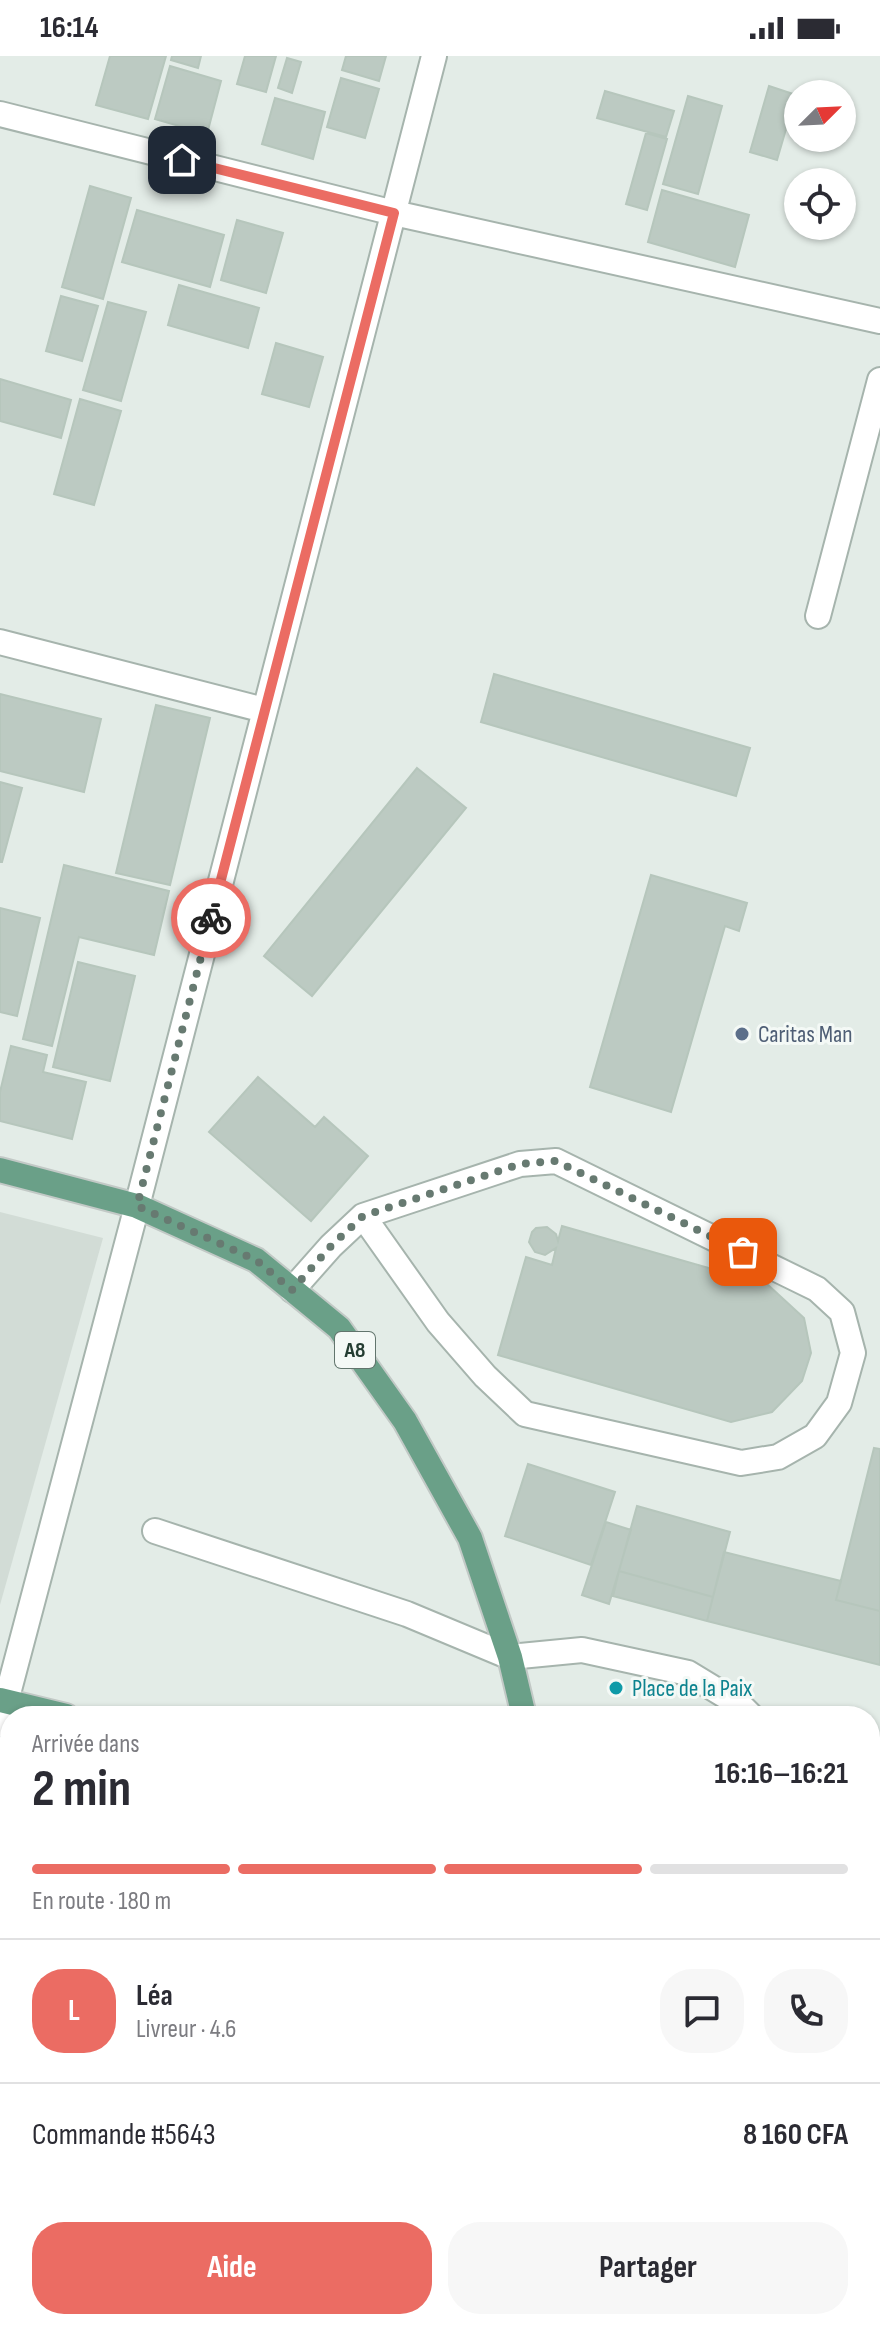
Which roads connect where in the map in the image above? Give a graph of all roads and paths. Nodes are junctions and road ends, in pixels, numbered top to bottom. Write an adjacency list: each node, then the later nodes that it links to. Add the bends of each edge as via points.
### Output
1 (434, 56): 3 (street)
2 (0, 114): 3 (street)
3 (394, 213): 4 (street); 8 (street)
4 (880, 321)
5 (880, 380): 6 (street)
6 (818, 616)
7 (0, 642): 8 (street)
8 (264, 710): 10 (street)
9 (0, 1170): 10 (main road, A8)
10 (137, 1206): 12 (main road, A8, via 256,1260); 15 (street)
11 (363, 1216): 11 (street, via 438,1322 525,1414 741,1463 778,1457 815,1436 839,1403 853,1353 842,1312 817,1289 556,1161 520,1164); 12 (street)
12 (292, 1290): 14 (main road, A8, via 339,1328 405,1421 470,1538)
13 (155, 1531): 14 (street, via 407,1614)
14 (510, 1657): 16 (main road, A8); 17 (street, via 582,1650 688,1673)
15 (3, 1706)
16 (522, 1706)
17 (741, 1706)

